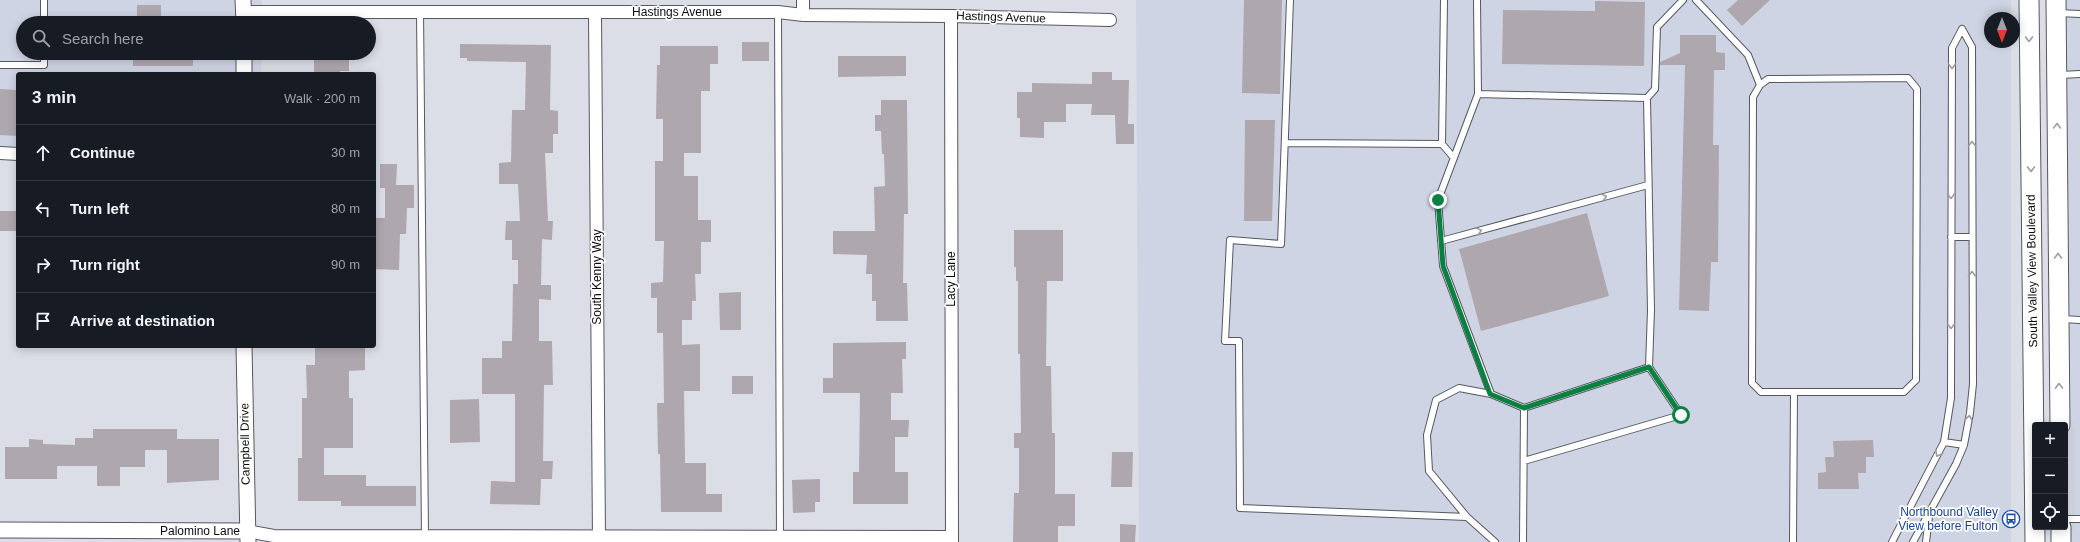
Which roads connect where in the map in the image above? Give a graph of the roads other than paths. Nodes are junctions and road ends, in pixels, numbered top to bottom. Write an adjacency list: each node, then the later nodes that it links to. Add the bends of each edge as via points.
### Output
1 (44, 0): 16 (lane)
2 (802, 0): 15 (street)
3 (1290, 0): 28 (lane)
4 (1444, 0): 29 (lane)
5 (1477, 0): 26 (lane)
6 (1683, 0): 27 (lane, via 1657,27 1655,89)
7 (1696, 0): 25 (lane, via 1748,55)
8 (2029, 0): 38 (main road, South Valley View Boulevard, one-way to 38)
9 (2052, 4): 14 (lane); 23 (main road)
10 (244, 9): 11 (street, Hastings Avenue)
11 (420, 12): 13 (street, Hastings Avenue); 56 (lane)
12 (778, 12): 13 (street, Hastings Avenue); 15 (street, Hastings Avenue); 58 (lane)
13 (595, 13): 57 (street, South Kenny Way)
14 (2080, 14)
15 (803, 15): 17 (street, Hastings Avenue)
16 (44, 16)
17 (951, 16): 18 (street, Hastings Avenue); 59 (street, Lacy Lane)
18 (1110, 20)
19 (44, 60): 21 (lane, via 44,65)
20 (244, 60): 22 (street)
21 (0, 65)
22 (244, 72)
23 (2056, 74): 24 (lane); 37 (main road, one-way to 23)
24 (2080, 74)
25 (1760, 85): 42 (lane, via 1753,97 1752,383 1761,392); 42 (lane, via 1768,79 1908,78 1917,89 1916,380 1904,392)
26 (1478, 94): 27 (lane); 32 (lane)
27 (1647, 98): 33 (lane)
28 (1285, 143): 29 (lane); 50 (lane, via 1281,244 1230,240 1225,341 1239,341 1240,508)
29 (1442, 144): 32 (lane)
30 (0, 153): 31 (street)
31 (16, 154)
32 (1454, 158): 36 (lane, via 1438,200)
33 (1648, 185): 36 (lane, one-way to 33); 41 (lane, via 1651,310)
34 (1951, 237): 35 (lane); 35 (lane, one-way to 34, via 1972,47 1962,30 1952,48); 46 (lane, one-way to 46, via 1951,398)
35 (1972, 237): 47 (lane, one-way to 35, via 1973,384)
36 (1441, 241): 43 (lane, via 1443,266)
37 (2058, 319): 38 (main road); 39 (lane); 45 (main road, one-way to 37)
38 (2032, 320): 66 (main road, South Valley View Boulevard)
39 (2080, 320)
40 (244, 348): 55 (street, Campbell Drive)
41 (1649, 367): 44 (lane); 48 (lane, via 1681,415)
42 (1794, 392): 62 (lane)
43 (1490, 394): 44 (lane); 50 (lane, via 1459,388 1436,400 1427,435 1429,471)
44 (1524, 408): 48 (lane)
45 (2060, 422)
46 (1944, 442): 47 (lane); 63 (lane, one-way to 63)
47 (1964, 445): 49 (lane)
48 (1524, 460): 61 (lane)
49 (1930, 510): 64 (lane); 65 (lane)
50 (1467, 517): 60 (lane)
51 (2068, 519): 52 (lane)
52 (2080, 519)
53 (0, 530): 55 (street, Palomino Lane)
54 (2061, 530): 67 (main road)
55 (247, 537): 56 (street, Palomino Lane)
56 (425, 538): 57 (street, Palomino Lane)
57 (598, 539): 58 (street, Palomino Lane)
58 (780, 539): 59 (street, Palomino Lane)
59 (952, 540)
60 (1495, 542)
61 (1523, 542)
62 (1793, 542)
63 (1892, 542)
64 (1913, 542)
65 (1926, 542)
66 (2035, 542)
67 (2061, 542)

